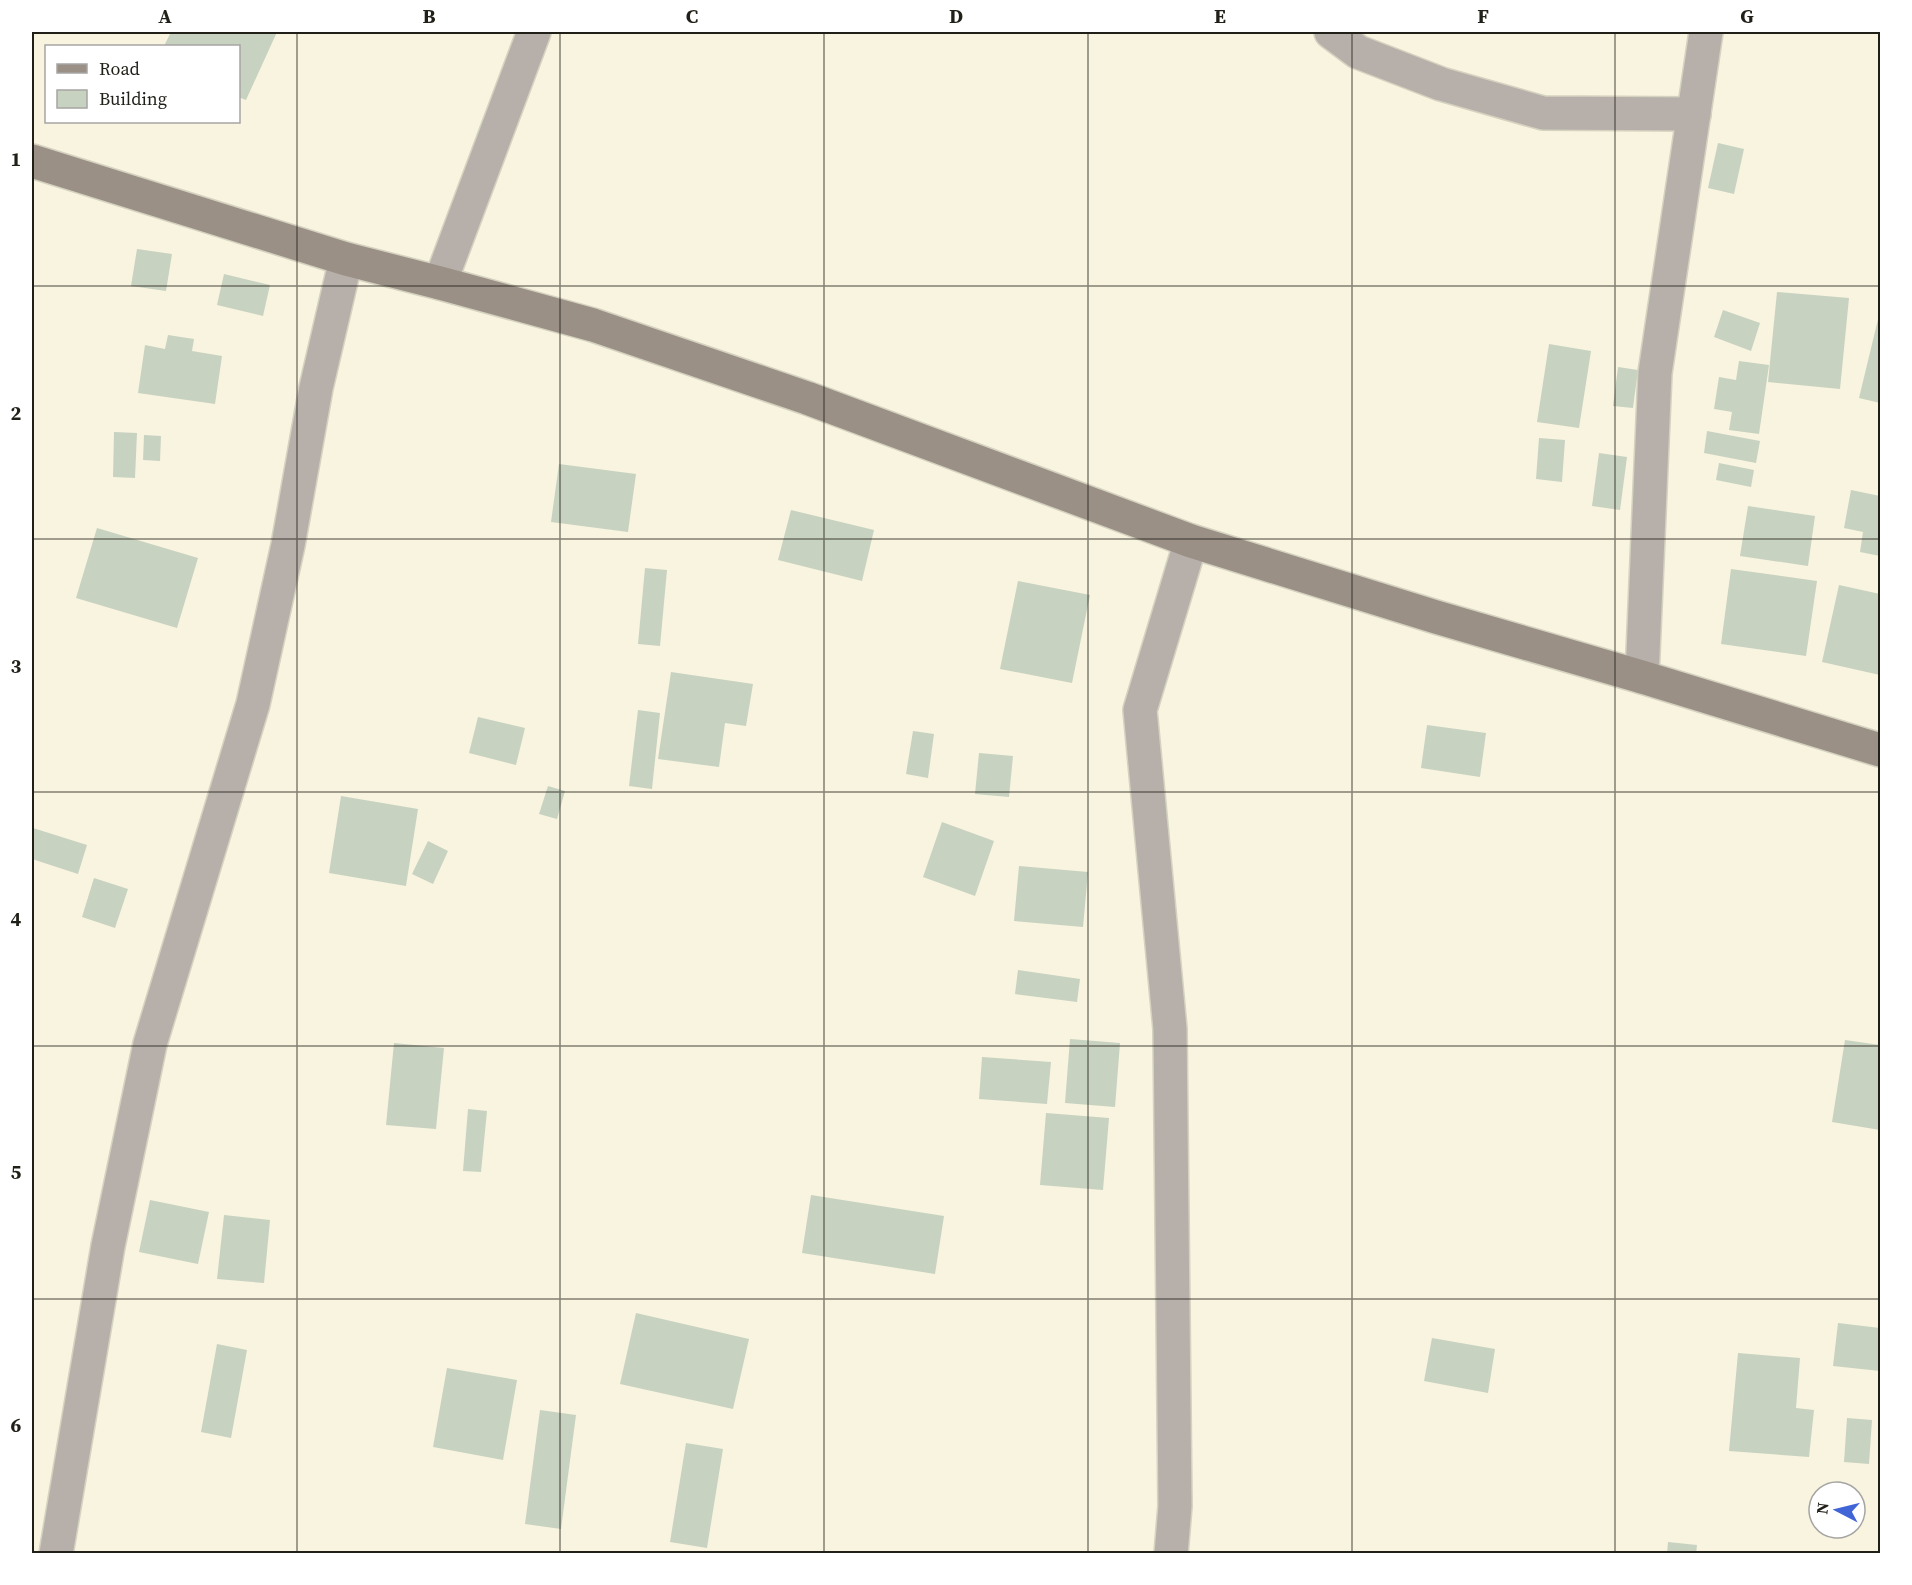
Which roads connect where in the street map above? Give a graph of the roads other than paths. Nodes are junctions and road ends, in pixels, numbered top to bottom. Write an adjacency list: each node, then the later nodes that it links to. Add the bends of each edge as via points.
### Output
1 (534, 32): 7 (street)
2 (1331, 32): 4 (street, via 1358,52 1431,80 1543,113)
3 (1706, 32): 4 (street)
4 (1694, 114): 9 (street, via 1655,373)
5 (32, 161): 6 (main road)
6 (346, 259): 7 (main road); 11 (street, via 253,704 150,1044 108,1246)
7 (440, 283): 8 (main road, via 593,325 796,394)
8 (1191, 541): 9 (main road); 12 (street, via 1140,710 1170,1029 1175,1506)
9 (1642, 677): 10 (main road)
10 (1881, 750)
11 (56, 1554)
12 (1171, 1554)

